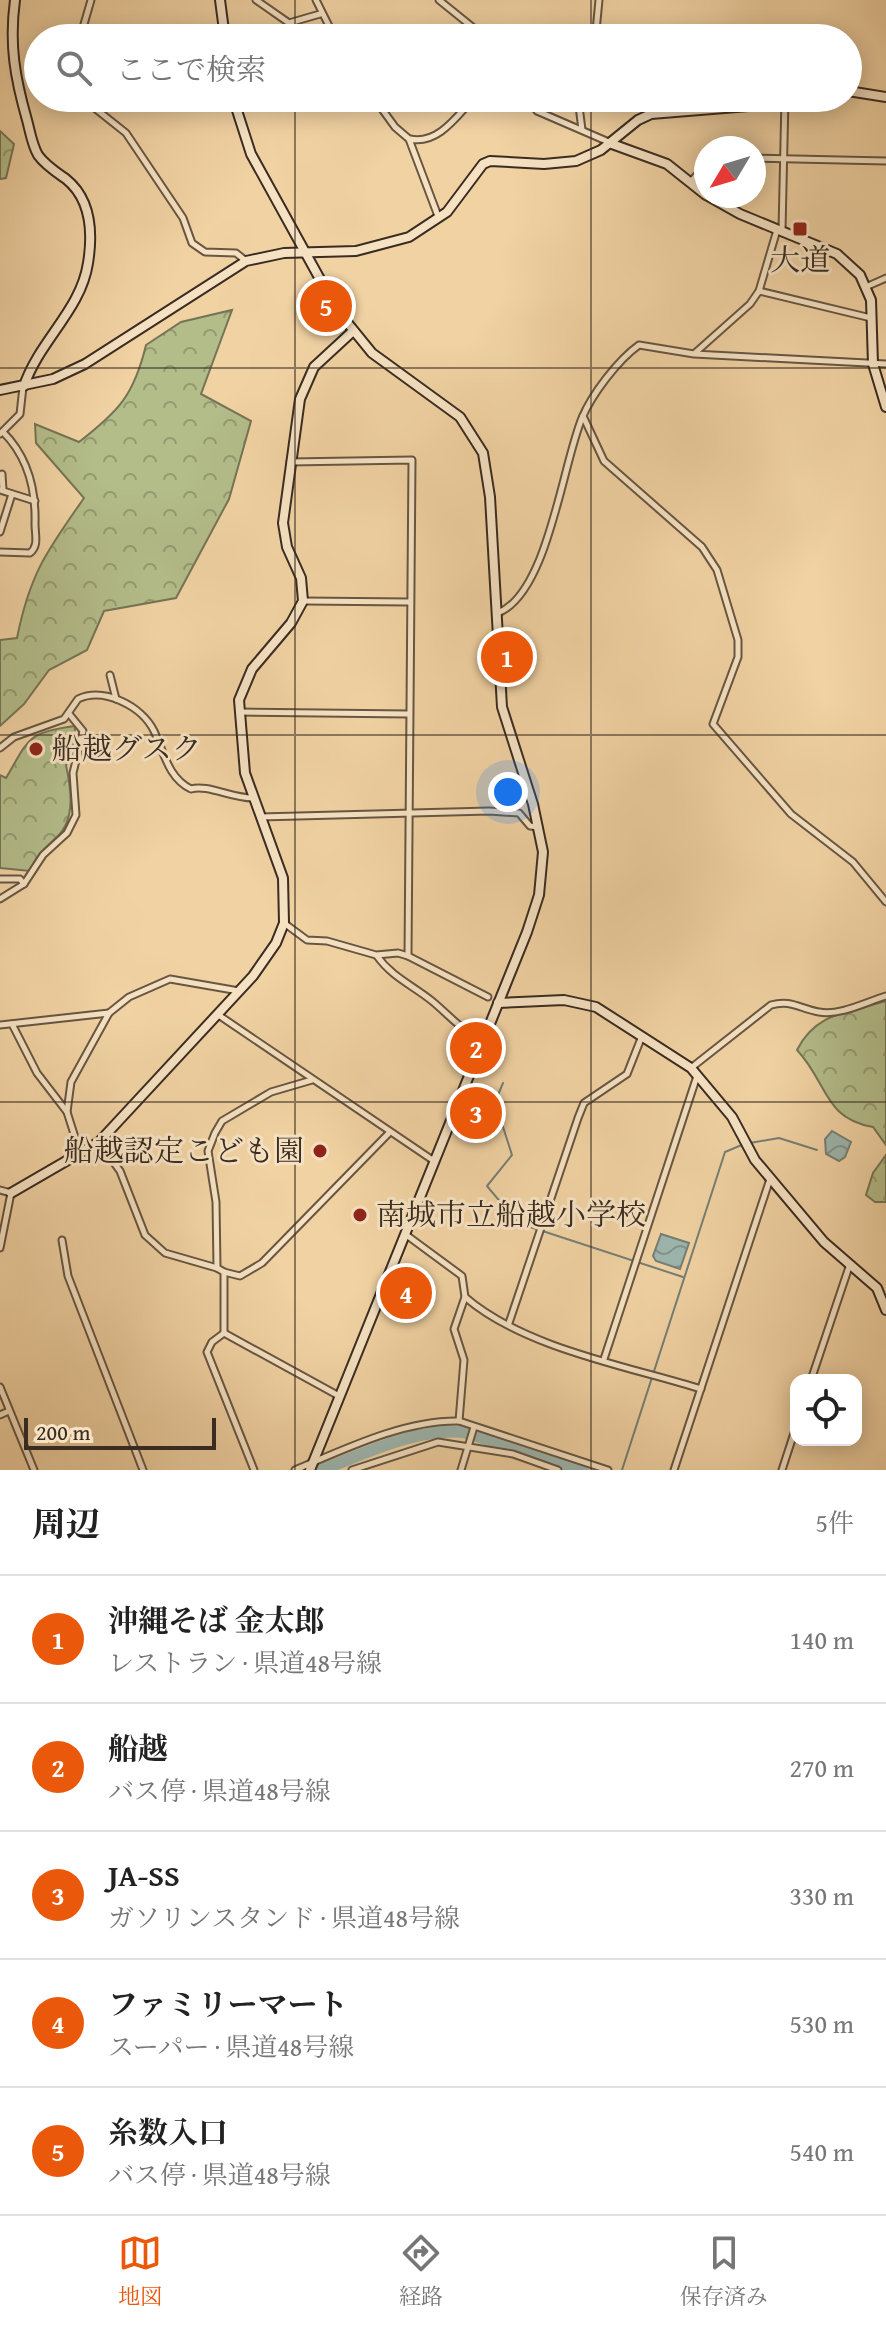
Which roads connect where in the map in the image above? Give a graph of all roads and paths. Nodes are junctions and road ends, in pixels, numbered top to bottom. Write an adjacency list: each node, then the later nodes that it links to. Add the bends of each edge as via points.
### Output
1 (15, 0): 16 (street, via 12,68)
2 (91, 0): 9 (street)
3 (220, 0): 10 (street)
4 (256, 0): 8 (street, via 289,23)
5 (316, 0): 8 (street)
6 (439, 0): 12 (street)
7 (599, 0): 13 (street)
8 (320, 14): 11 (street)
9 (84, 24)
10 (223, 24)
11 (326, 24)
12 (469, 24)
13 (597, 24)
14 (862, 93): 15 (street)
15 (886, 97)
16 (24, 109)
17 (25, 112): 48 (street, via 37,154 85,202 89,261 69,311 38,353)
18 (100, 112): 39 (street, via 126,133 183,218 192,243 205,252 236,253)
19 (238, 112): 38 (street, via 251,154)
20 (384, 112): 27 (street)
21 (461, 112): 27 (street, via 442,132 419,141)
22 (539, 112): 26 (street)
23 (580, 112): 26 (street)
24 (676, 112): 28 (street, via 638,120)
25 (785, 112): 30 (street)
26 (582, 130): 28 (street)
27 (409, 139): 36 (street)
28 (612, 144): 33 (street, via 667,164); 36 (street, via 567,162 490,161 478,168 455,204)
29 (766, 158): 30 (street)
30 (785, 159): 31 (street); 37 (street)
31 (886, 161)
32 (694, 177): 33 (street)
33 (689, 182): 34 (street)
34 (694, 186)
35 (734, 208): 37 (street)
36 (436, 221): 38 (street, via 374,249)
37 (779, 230): 41 (street, via 837,254); 42 (street)
38 (306, 254): 39 (street); 44 (street)
39 (246, 261): 48 (street, via 85,364)
40 (886, 278): 41 (street)
41 (868, 286): 43 (street)
42 (759, 291): 43 (street); 45 (street)
43 (872, 318): 46 (street)
44 (353, 331): 53 (street, via 314,367 304,384); 62 (street, via 380,360 450,408 476,438 489,484)
45 (694, 354): 46 (street); 51 (street, via 639,345)
46 (873, 364): 47 (street); 50 (street)
47 (886, 364)
48 (24, 386): 49 (street); 52 (street, via 20,414)
49 (0, 390)
50 (886, 407)
51 (583, 416): 62 (street, via 531,578 514,602); 76 (street, via 604,461 702,547 717,570 738,657 713,724 791,814 853,862)
52 (2, 433): 57 (street, via 24,460)
53 (290, 462): 60 (street, via 283,523); 61 (street, via 412,460)
54 (2, 474): 55 (street)
55 (1, 490): 56 (street)
56 (12, 494): 57 (street); 58 (street)
57 (35, 501): 59 (street, via 35,549)
58 (0, 532)
59 (0, 552)
60 (303, 601): 61 (street); 65 (street, via 252,669)
61 (409, 602): 66 (street)
62 (495, 614): 72 (street, via 502,707)
63 (110, 675): 64 (street)
64 (116, 699): 67 (street, via 86,695 72,705); 69 (street, via 148,722 183,785)
65 (239, 712): 66 (street); 69 (street)
66 (408, 714): 70 (street)
67 (70, 715): 68 (street); 74 (street, via 83,731 73,773 76,815)
68 (0, 748)
69 (252, 798): 71 (street)
70 (410, 816): 71 (street); 72 (street, via 519,813); 79 (street)
71 (260, 817): 77 (street, via 283,878)
72 (539, 828): 83 (street, via 539,895)
73 (0, 879): 74 (street, via 20,879)
74 (24, 884): 75 (street)
75 (0, 899)
76 (886, 902)
77 (284, 923): 78 (street, via 307,940); 80 (street, via 270,954)
78 (376, 955): 79 (street); 89 (street, via 390,974)
79 (408, 956): 82 (street)
80 (239, 991): 84 (street, via 170,979 129,997); 85 (street)
81 (886, 996): 90 (street, via 836,1011 819,1012 784,1001 771,1005)
82 (488, 997)
83 (498, 1003): 88 (street, via 582,1003); 89 (street)
84 (109, 1013): 86 (street); 92 (street, via 71,1082)
85 (217, 1014): 91 (street); 94 (street)
86 (12, 1024): 87 (street); 92 (street, via 37,1073)
87 (0, 1025)
88 (642, 1036): 90 (street); 108 (street, via 627,1074 584,1103)
89 (483, 1041): 96 (street)
90 (694, 1072): 97 (street, via 732,1117); 110 (street)
91 (312, 1080): 93 (street); 104 (street, via 271,1092 222,1121 215,1133 208,1151 216,1202)
92 (67, 1112): 95 (street)
93 (389, 1133): 96 (street); 105 (street, via 262,1263 240,1276)
94 (99, 1142): 95 (street); 104 (street, via 120,1171 145,1235 165,1253)
95 (81, 1154): 99 (street)
96 (434, 1161): 100 (street)
97 (770, 1178): 103 (street, via 832,1251); 113 (street)
98 (0, 1190): 99 (street)
99 (11, 1193): 102 (street)
100 (405, 1234): 106 (street, via 458,1272); 114 (street)
101 (62, 1240): 123 (street, via 68,1276)
102 (0, 1248)
103 (850, 1264): 107 (street, via 877,1288); 111 (street)
104 (217, 1268): 105 (street)
105 (224, 1272): 109 (street)
106 (465, 1297): 108 (street); 117 (street, via 454,1329 464,1360)
107 (886, 1310)
108 (509, 1323): 110 (street, via 548,1343)
109 (224, 1333): 114 (street); 124 (street, via 207,1352)
110 (604, 1359): 113 (street)
111 (813, 1374)
112 (0, 1387): 115 (street)
113 (701, 1389): 130 (street)
114 (339, 1396): 121 (street)
115 (9, 1411): 116 (street); 122 (street)
116 (0, 1415)
117 (459, 1421): 118 (street); 121 (street, via 425,1423)
118 (474, 1427): 120 (street); 129 (street)
119 (790, 1445): 131 (street)
120 (468, 1446): 126 (street, via 425,1445); 127 (street); 128 (street)
121 (311, 1467): 125 (street)
122 (34, 1470)
123 (143, 1470)
124 (254, 1470)
125 (295, 1470)
126 (352, 1470)
127 (461, 1470)
128 (558, 1470)
129 (608, 1470)
130 (674, 1470)
131 (782, 1470)

